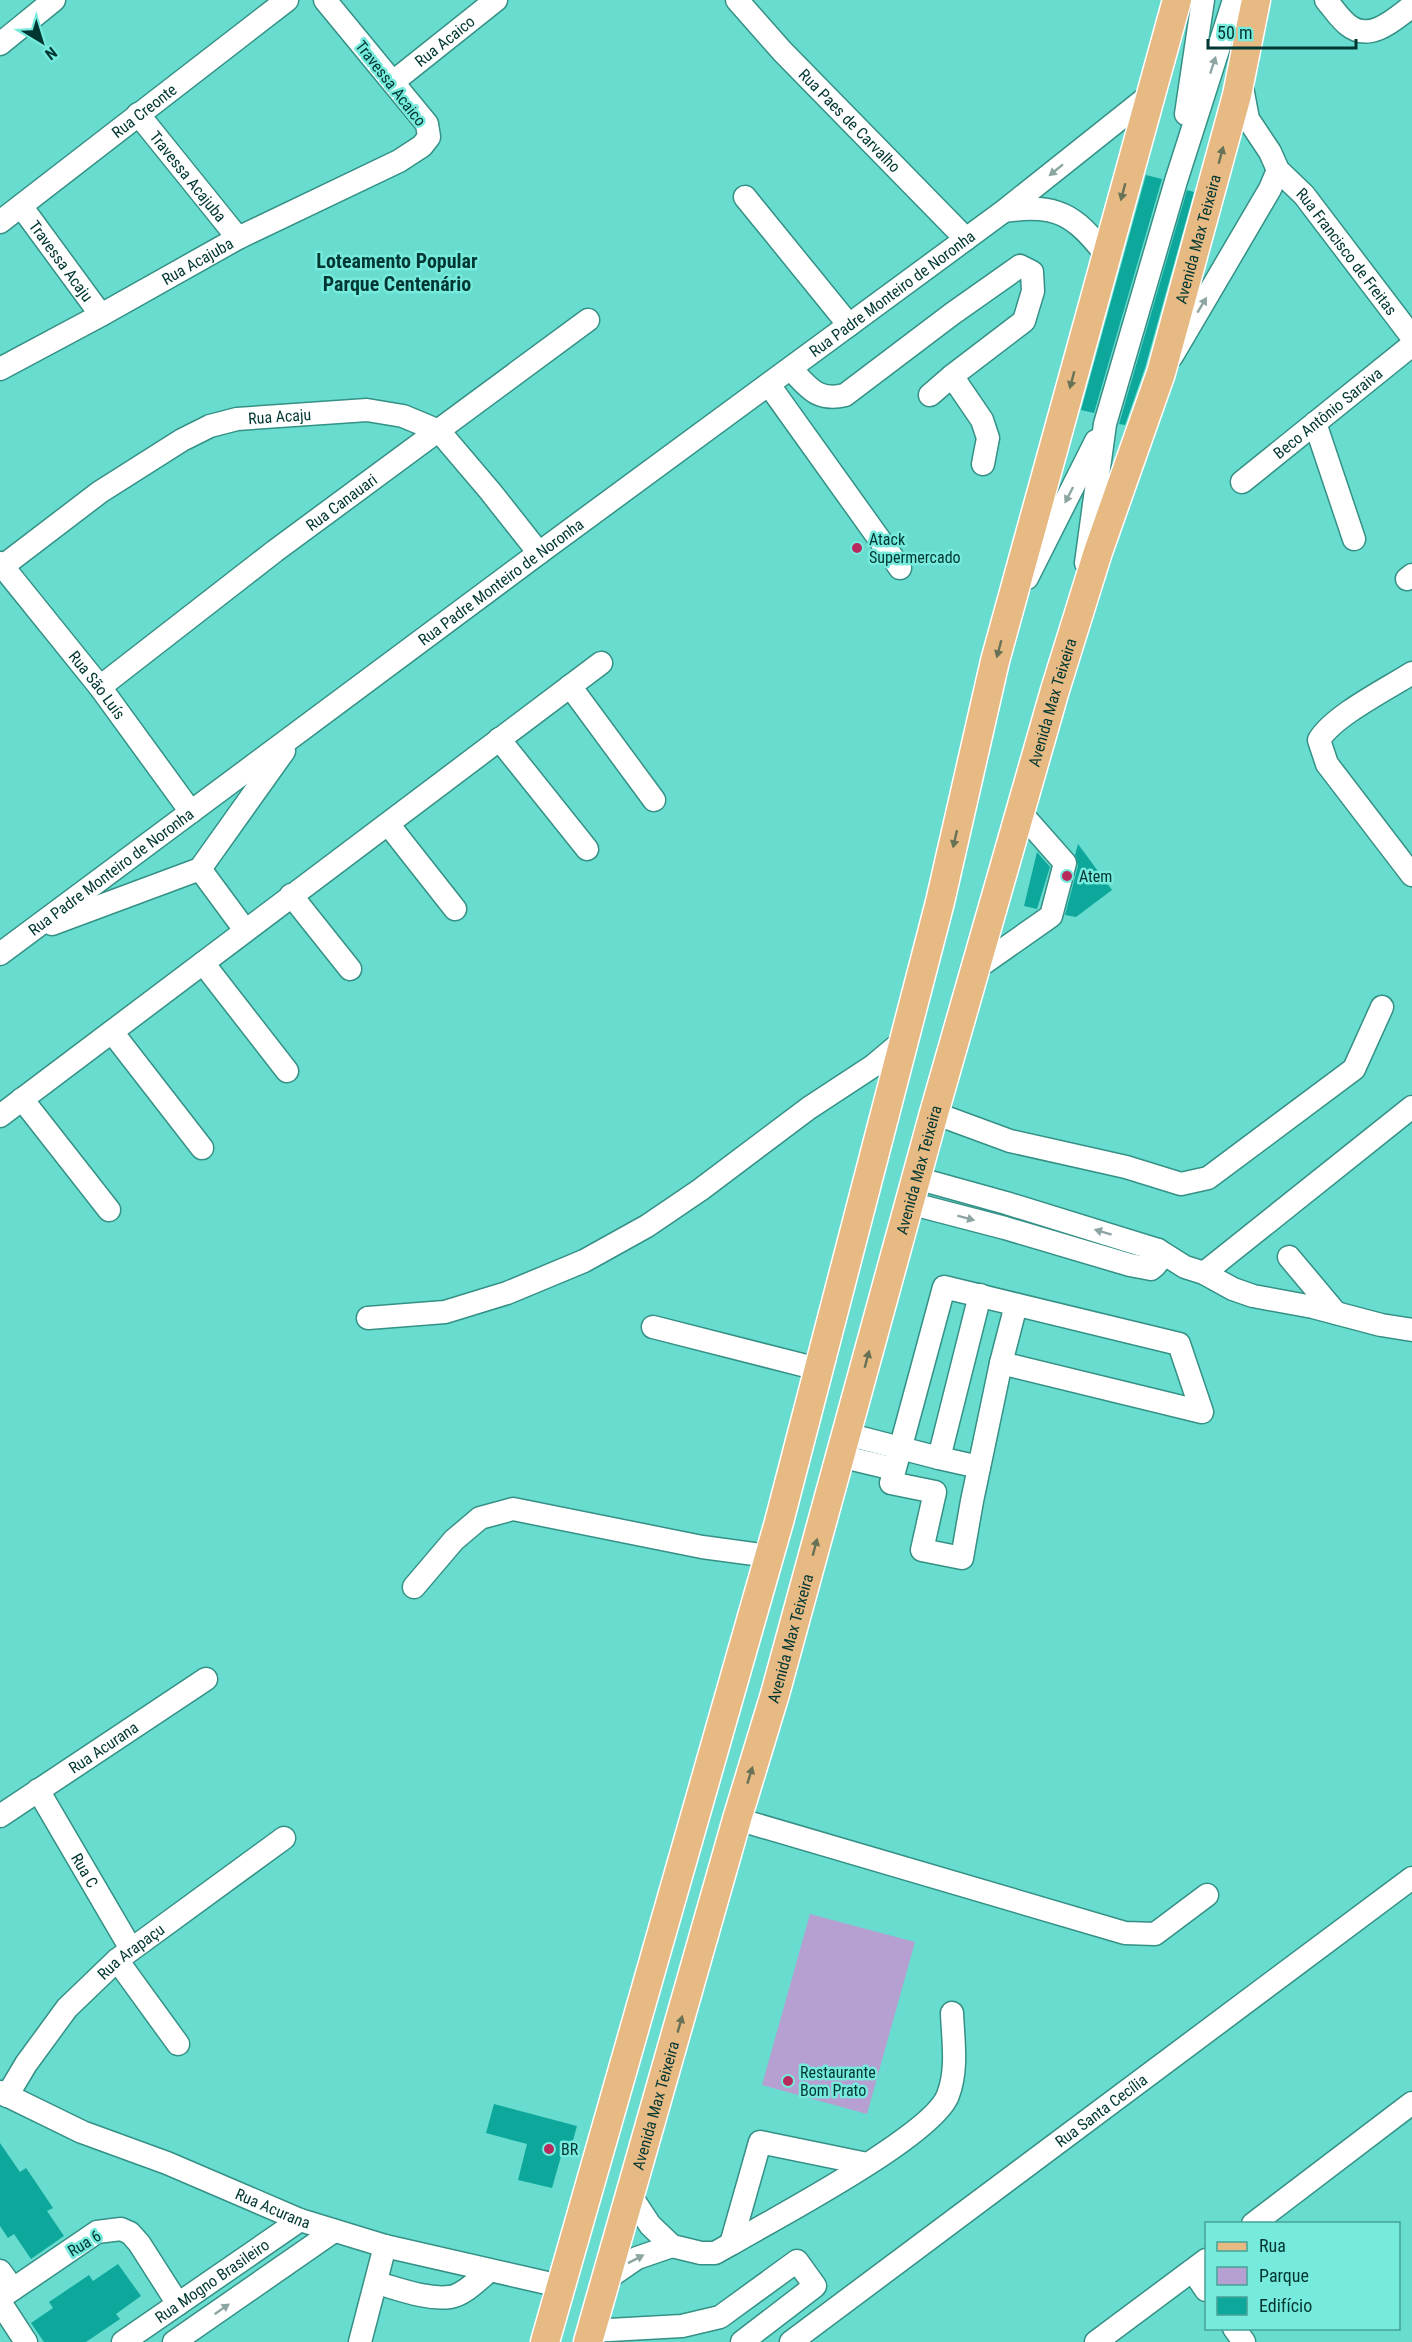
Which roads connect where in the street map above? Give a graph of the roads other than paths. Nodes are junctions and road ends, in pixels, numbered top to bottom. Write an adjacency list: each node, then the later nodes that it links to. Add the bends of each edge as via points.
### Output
1 (286, 0): 16 (street, Rua Creonte)
2 (325, 0): 14 (street, Travessa Acaico)
3 (496, 0): 14 (street, Rua Acaico)
4 (737, 0): 25 (street, Rua Paes de Carvalho)
5 (1177, 0): 15 (main road)
6 (1203, 0): 19 (street)
7 (1234, 0): 19 (street, one-way to 7)
8 (1256, 0): 13 (main road, Avenida Max Teixeira)
9 (1326, 0): 11 (street, via 1349,26 1363,32 1375,31)
10 (48, 2): 12 (street)
11 (1412, 6)
12 (0, 44)
13 (1240, 78): 18 (street, Rua Francisco de Freitas, via 1248,119); 34 (main road, Avenida Max Teixeira, one-way to 13)
14 (393, 82): 17 (street, Travessa Acaico, via 427,124 429,137)
15 (1151, 94): 22 (street, Rua Padre Monteiro de Noronha, one-way to 22); 26 (main road, one-way to 26)
16 (138, 114): 21 (street, Rua Creonte); 24 (street, Travessa Acajuba)
17 (399, 161): 24 (street, Rua Acajuba)
18 (1278, 170): 30 (street, Rua Francisco de Freitas, via 1304,195); 34 (street, Rua Francisco de Freitas, one-way to 18)
19 (1176, 181): 39 (street)
20 (745, 197): 29 (street)
21 (21, 206): 23 (street, Rua Creonte); 27 (street, Travessa Acaju)
22 (1004, 212): 25 (street, Rua Padre Monteiro de Noronha); 26 (street, Rua Padre Monteiro de Noronha, via 1029,207 1056,212 1090,234)
23 (0, 222)
24 (238, 238): 27 (street, Rua Acajuba)
25 (966, 239): 29 (street, Rua Padre Monteiro de Noronha)
26 (1107, 255): 47 (main road, one-way to 47)
27 (101, 315): 32 (street, Rua Acajuba)
28 (588, 320): 40 (street, Rua Canauari)
29 (849, 325): 33 (street, Rua Padre Monteiro de Noronha)
30 (1412, 337)
31 (1412, 345): 38 (street, Beco Antônio Saraiva)
32 (0, 369)
33 (790, 369): 35 (street, via 821,396 845,395 1020,267 1032,272 1033,291 1024,321); 36 (street, Rua Padre Monteiro de Noronha)
34 (1161, 374): 48 (main road, Avenida Max Teixeira)
35 (952, 376): 37 (street); 41 (street, via 982,420 988,438)
36 (769, 385): 44 (street, Rua Padre Monteiro de Noronha); 46 (street)
37 (930, 395)
38 (1315, 423): 42 (street, Beco Antônio Saraiva); 43 (street)
39 (1105, 424): 47 (street, one-way to 47); 48 (street)
40 (439, 431): 44 (street, Rua Acaju); 45 (street, Rua Acaju, via 403,416 367,410 237,419 210,426 100,492); 52 (street, Rua Canauari, via 275,551)
41 (983, 464)
42 (1242, 482)
43 (1354, 539)
44 (538, 553): 53 (street, Rua Padre Monteiro de Noronha)
45 (1, 565): 52 (street, Rua São Luís)
46 (900, 568)
47 (1008, 613): 72 (main road, one-way to 72)
48 (1078, 617): 57 (main road, Avenida Max Teixeira)
49 (601, 663): 51 (street)
50 (1412, 673): 61 (street, via 1324,731 1319,740 1327,764)
51 (570, 686): 54 (street); 55 (street)
52 (100, 687): 56 (street, Rua São Luís)
53 (298, 732): 56 (street, Rua Padre Monteiro de Noronha); 60 (street)
54 (499, 739): 58 (street); 59 (street)
55 (654, 800)
56 (191, 812): 65 (street, Rua Padre Monteiro de Noronha)
57 (1020, 812): 69 (main road, Avenida Max Teixeira); 69 (street, via 1065,863 1052,915)
58 (388, 824): 62 (street); 63 (street)
59 (586, 849)
60 (200, 869): 64 (street); 65 (street)
61 (1412, 875)
62 (291, 895): 64 (street); 68 (street)
63 (455, 909)
64 (245, 930): 67 (street)
65 (28, 933): 66 (street, Rua Padre Monteiro de Noronha)
66 (0, 954)
67 (203, 963): 71 (street); 73 (street)
68 (350, 969)
69 (974, 970): 76 (main road, Avenida Max Teixeira)
70 (1382, 1007): 76 (street, via 1354,1069 1208,1178 1181,1184 1126,1167 1010,1141)
71 (111, 1032): 74 (street); 78 (street)
72 (904, 1040): 86 (street, via 700,1190 584,1262 507,1293 445,1312); 90 (main road)
73 (287, 1071)
74 (22, 1099): 77 (street); 80 (street)
75 (1412, 1107): 82 (street)
76 (933, 1113): 79 (main road, Avenida Max Teixeira)
77 (0, 1116)
78 (202, 1148)
79 (913, 1190): 82 (street, via 1005,1228 1130,1265 1155,1259); 91 (main road, Avenida Max Teixeira, one-way to 79)
80 (110, 1210)
81 (1289, 1257): 85 (street)
82 (1195, 1270): 85 (street, via 1253,1296)
83 (980, 1295): 84 (street); 92 (street); 93 (street, via 944,1287)
84 (1016, 1305): 89 (street); 89 (street, via 1179,1344 1202,1412)
85 (1336, 1313): 88 (street)
86 (368, 1318)
87 (653, 1326): 90 (street)
88 (1412, 1330)
89 (1001, 1363): 94 (street)
90 (818, 1369): 97 (main road)
91 (843, 1445): 93 (street); 102 (main road, Avenida Max Teixeira, one-way to 91)
92 (939, 1458): 93 (street); 94 (street)
93 (897, 1459): 95 (street, via 891,1483)
94 (979, 1467): 96 (street)
95 (934, 1492): 96 (street); 96 (street, via 922,1550 962,1558)
96 (972, 1501)
97 (769, 1556): 98 (street, via 702,1547 513,1509 480,1518 454,1540); 124 (main road)
98 (414, 1587)
99 (206, 1679): 100 (street, Rua Acurana)
100 (38, 1791): 101 (street, Rua Acurana); 106 (street, Rua C)
101 (0, 1816)
102 (737, 1819): 105 (street, via 1125,1933 1155,1934); 112 (main road, Avenida Max Teixeira, one-way to 102)
103 (284, 1838): 106 (street, Rua Arapaçu)
104 (1412, 1878): 136 (street, Rua Santa Cecília)
105 (1207, 1895)
106 (124, 1955): 108 (street, Rua C); 109 (street, Rua Arapaçu, via 67,2008)
107 (952, 2013): 111 (street, via 954,2072 948,2097 927,2123)
108 (178, 2044)
109 (3, 2094): 113 (street, Rua Acurana, via 82,2132 167,2163)
110 (1412, 2103): 114 (street)
111 (867, 2164): 116 (street); 116 (street, via 760,2142)
112 (631, 2196): 118 (street, via 650,2225); 122 (main road, Avenida Max Teixeira)
113 (300, 2220): 115 (street, Rua Acurana); 127 (street, Rua Mogno Brasileiro)
114 (1254, 2222)
115 (334, 2231): 117 (street, Rua Acurana); 132 (street, Rua Mogno Brasileiro, one-way to 115)
116 (731, 2244): 118 (street, via 715,2253)
117 (385, 2246): 121 (street, Rua Acurana); 123 (street)
118 (672, 2246): 122 (street, one-way to 118, via 637,2258)
119 (1200, 2266): 125 (street); 137 (street)
120 (0, 2271): 126 (street)
121 (489, 2271): 123 (street, via 451,2297); 124 (street, Rua Acurana)
122 (605, 2280): 129 (main road, Avenida Max Teixeira)
123 (377, 2283): 133 (street)
124 (560, 2286): 134 (main road)
125 (1205, 2286)
126 (4, 2296): 127 (street, Rua 6, via 98,2232 121,2229 139,2243); 130 (street)
127 (178, 2304): 131 (street, Rua Mogno Brasileiro)
128 (678, 2334): 129 (street); 135 (street, via 720,2317 797,2261 815,2286)
129 (589, 2337)
130 (26, 2342)
131 (123, 2342)
132 (174, 2342)
133 (360, 2342)
134 (545, 2342)
135 (742, 2342)
136 (791, 2342)
137 (1096, 2342)

